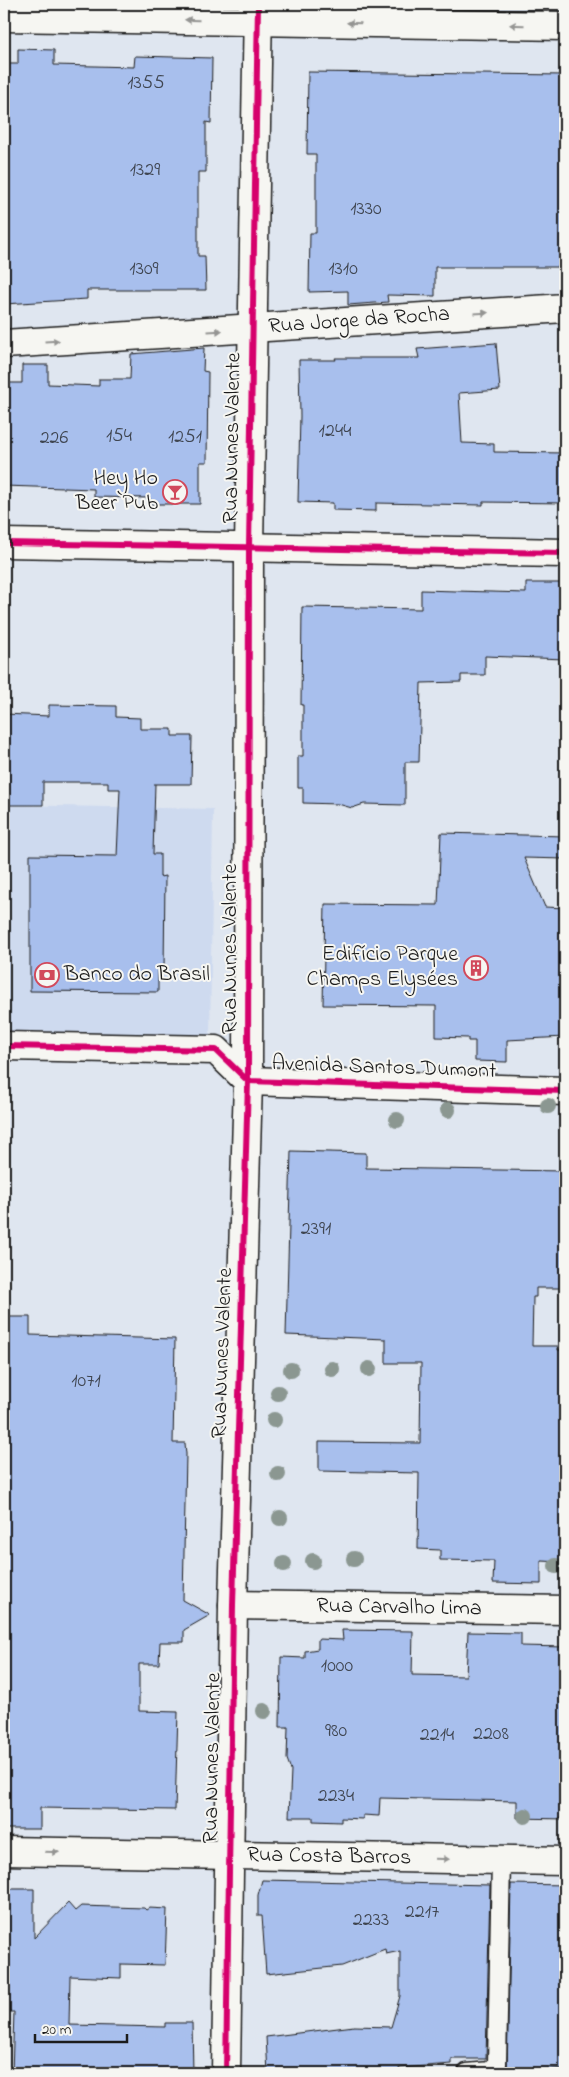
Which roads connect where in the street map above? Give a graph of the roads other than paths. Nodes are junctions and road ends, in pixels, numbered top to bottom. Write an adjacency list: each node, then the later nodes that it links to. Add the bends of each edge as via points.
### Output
1 (258, 13): 2 (street, one-way to 2); 3 (street, one-way to 1); 5 (street, Rua Nunes Valente)
2 (4, 17)
3 (565, 26)
4 (565, 308): 5 (street, Rua Jorge da Rocha, one-way to 4)
5 (252, 328): 6 (street, Rua Jorge da Rocha, one-way to 5); 8 (street, Rua Nunes Valente)
6 (4, 344)
7 (4, 543): 8 (street)
8 (249, 547): 9 (street); 11 (street, Rua Nunes Valente)
9 (565, 553)
10 (4, 1046): 11 (street, Avenida Santos Dumont, via 216,1050)
11 (248, 1081): 12 (street, Avenida Santos Dumont); 13 (street, Rua Nunes Valente)
12 (565, 1091)
13 (233, 1605): 14 (street, Rua Carvalho Lima); 16 (street, Rua Nunes Valente)
14 (565, 1610)
15 (4, 1851): 16 (street, Rua Costa Barros, one-way to 16)
16 (229, 1855): 17 (street, Rua Costa Barros, one-way to 17); 19 (street, Rua Nunes Valente)
17 (501, 1860): 18 (street, Rua Costa Barros); 20 (lane, via 497,2064 490,2070)
18 (565, 1861)
19 (226, 2073)
20 (467, 2073)

